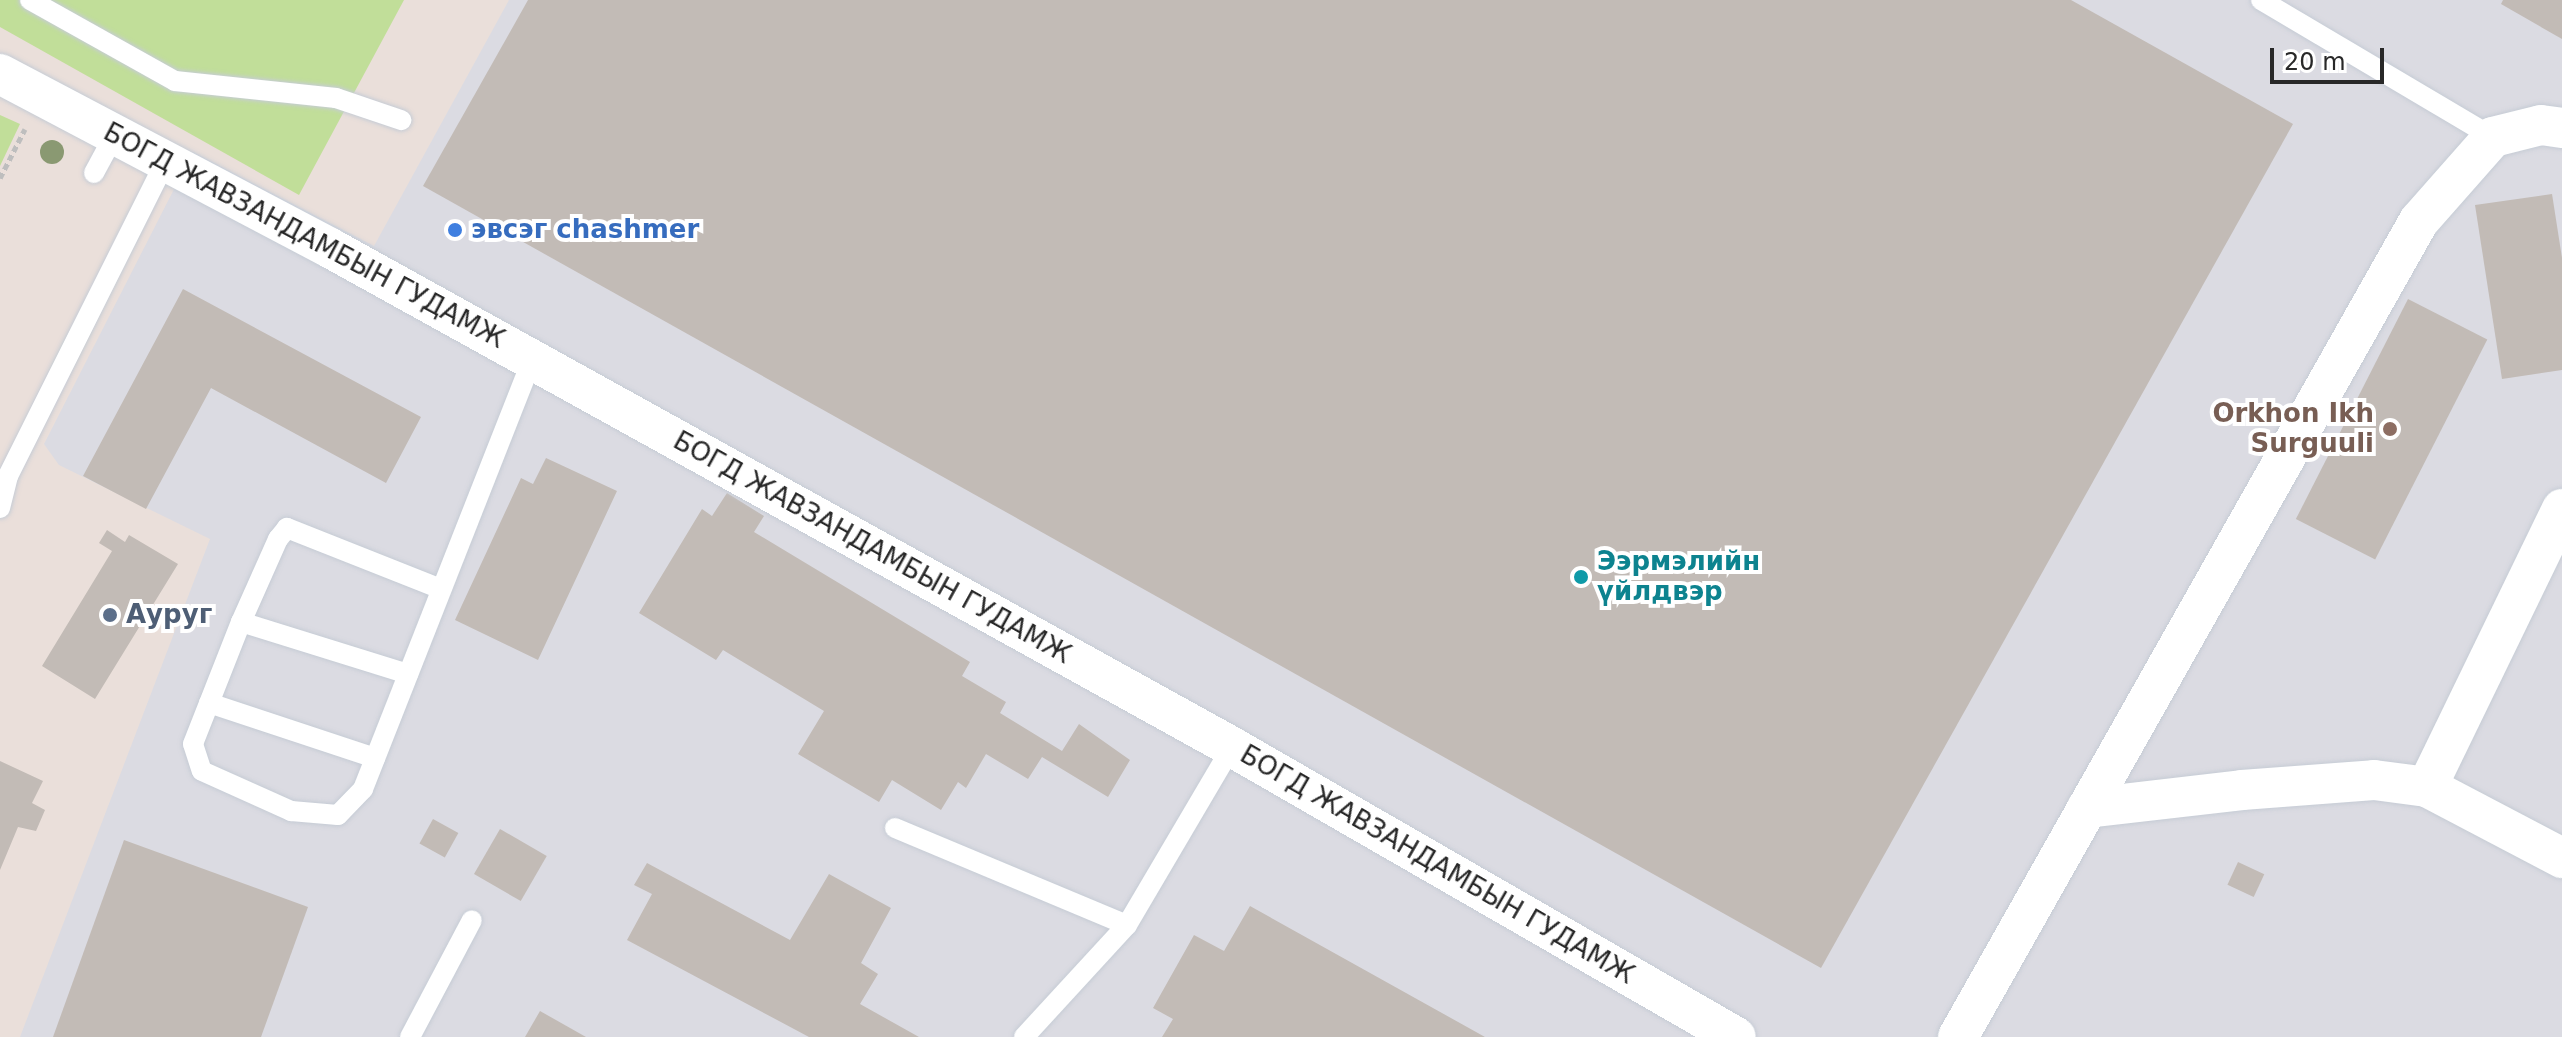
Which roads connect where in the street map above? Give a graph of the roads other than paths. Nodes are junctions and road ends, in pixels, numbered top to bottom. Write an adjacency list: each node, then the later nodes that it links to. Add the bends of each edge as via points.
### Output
1 (30, 0): 4 (lane, via 175,81 336,98)
2 (2261, 0): 7 (lane)
3 (0, 74): 6 (street, БОГД ЖАВЗАНДАМБЫН ГУДАМЖ)
4 (401, 120)
5 (2562, 128): 7 (street, via 2541,125)
6 (115, 134): 8 (street, БОГД ЖАВЗАНДАМБЫН ГУДАМЖ); 9 (lane)
7 (2493, 137): 20 (street, via 2419,221)
8 (166, 161): 10 (street, БОГД ЖАВЗАНДАМБЫН ГУДАМЖ); 11 (lane, via 8,476)
9 (94, 173)
10 (532, 359): 13 (lane); 17 (street, БОГД ЖАВЗАНДАМБЫН ГУДАМЖ)
11 (0, 508)
12 (2562, 509): 19 (street)
13 (441, 589): 14 (lane, via 287,528); 15 (lane)
14 (241, 622): 15 (lane); 16 (lane)
15 (408, 674): 18 (lane)
16 (209, 703): 18 (lane); 18 (lane, via 193,744 202,771 291,811 338,815 363,789)
17 (1232, 747): 24 (lane); 27 (street, БОГД ЖАВЗАНДАМБЫН ГУДАМЖ)
18 (375, 758)
19 (2427, 787): 20 (street, via 2374,780); 22 (street)
20 (2087, 808): 28 (street)
21 (895, 828): 24 (lane)
22 (2562, 858)
23 (472, 920): 25 (lane)
24 (1127, 925): 26 (lane)
25 (410, 1037)
26 (1024, 1037)
27 (1736, 1037)
28 (1958, 1037)

